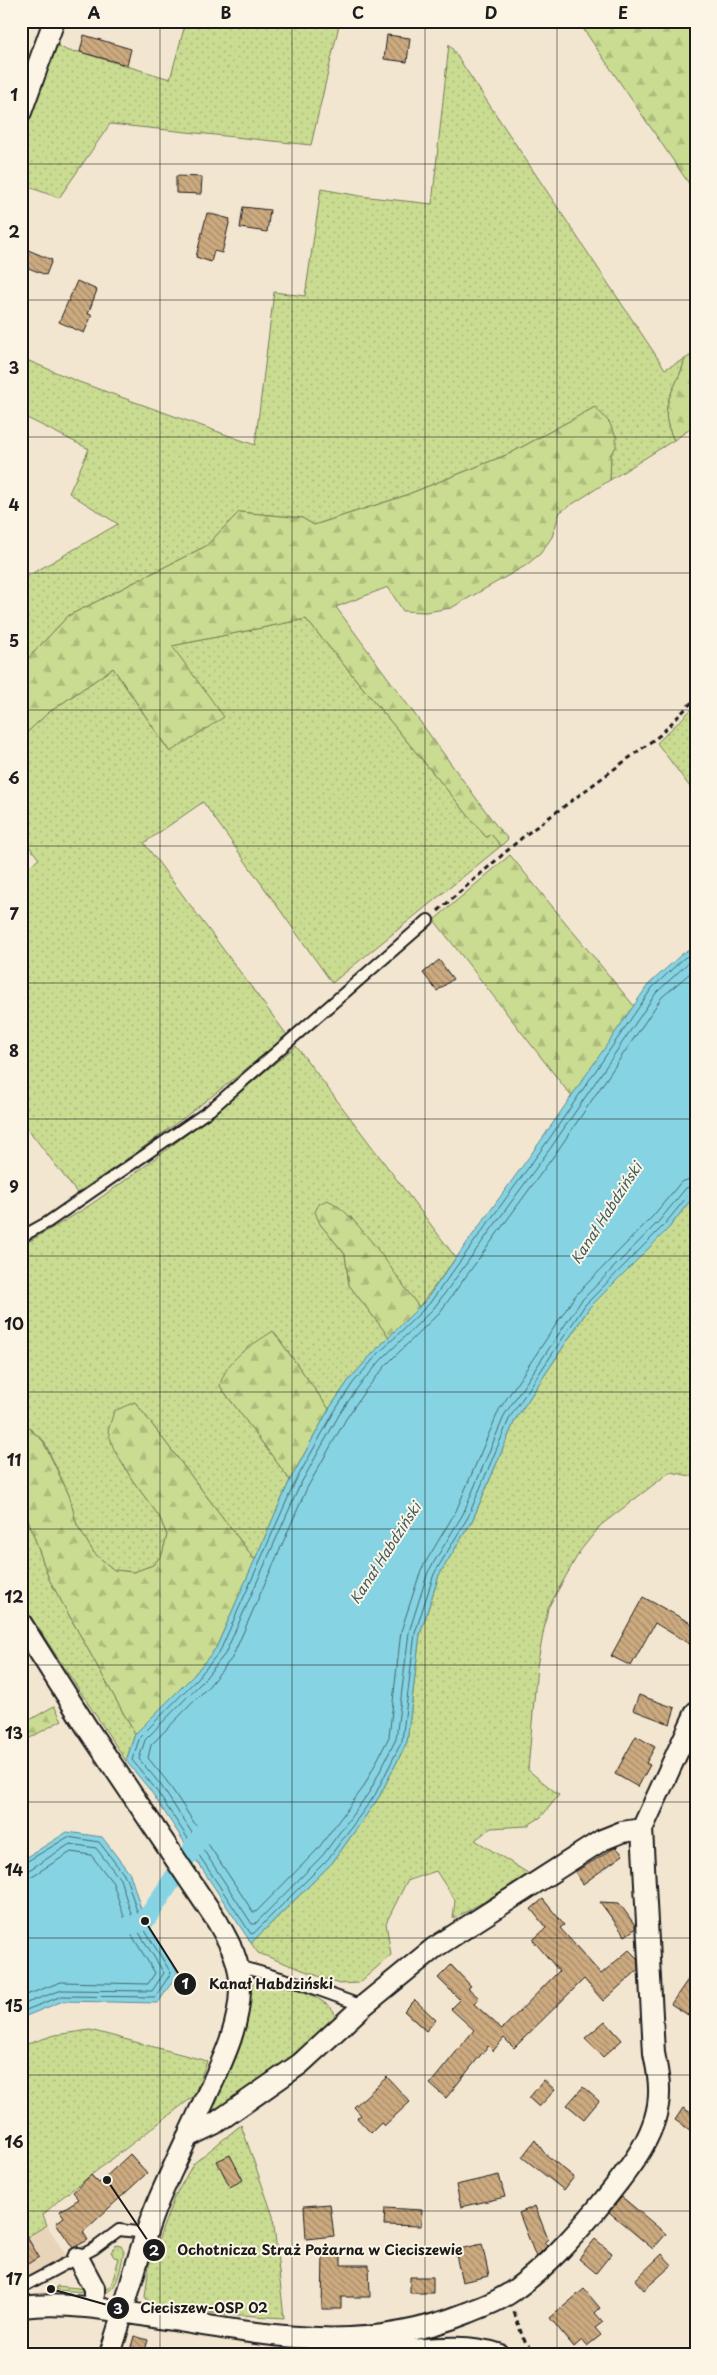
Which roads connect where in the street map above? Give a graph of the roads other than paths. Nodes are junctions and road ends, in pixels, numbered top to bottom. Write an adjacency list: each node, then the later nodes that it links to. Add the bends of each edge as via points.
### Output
1 (54, 21): 2 (street)
2 (21, 112)
3 (428, 920): 4 (lane, via 210,1110 48,1222)
4 (21, 1237)
5 (21, 1623): 8 (street, via 217,1921)
6 (696, 1712): 7 (street)
7 (642, 1829): 9 (street, via 602,1840 558,1867 434,1948); 17 (street, via 654,2053 659,2089 657,2111 638,2154 610,2192 552,2258 516,2289 490,2304 423,2328 356,2339)
8 (238, 1966): 9 (lane); 10 (street, via 240,1988 228,2048)
9 (363, 2006): 10 (street, via 300,2064 214,2124)
10 (187, 2137): 11 (street)
11 (146, 2233): 12 (lane, via 120,2230); 16 (street)
12 (78, 2258): 13 (lane); 14 (street, via 94,2288)
13 (21, 2290)
14 (94, 2295)
15 (21, 2307): 16 (street, via 68,2305)
16 (124, 2313): 17 (street); 18 (street)
17 (318, 2340): 19 (street, via 356,2352 460,2348)
18 (110, 2354)
19 (498, 2354)

